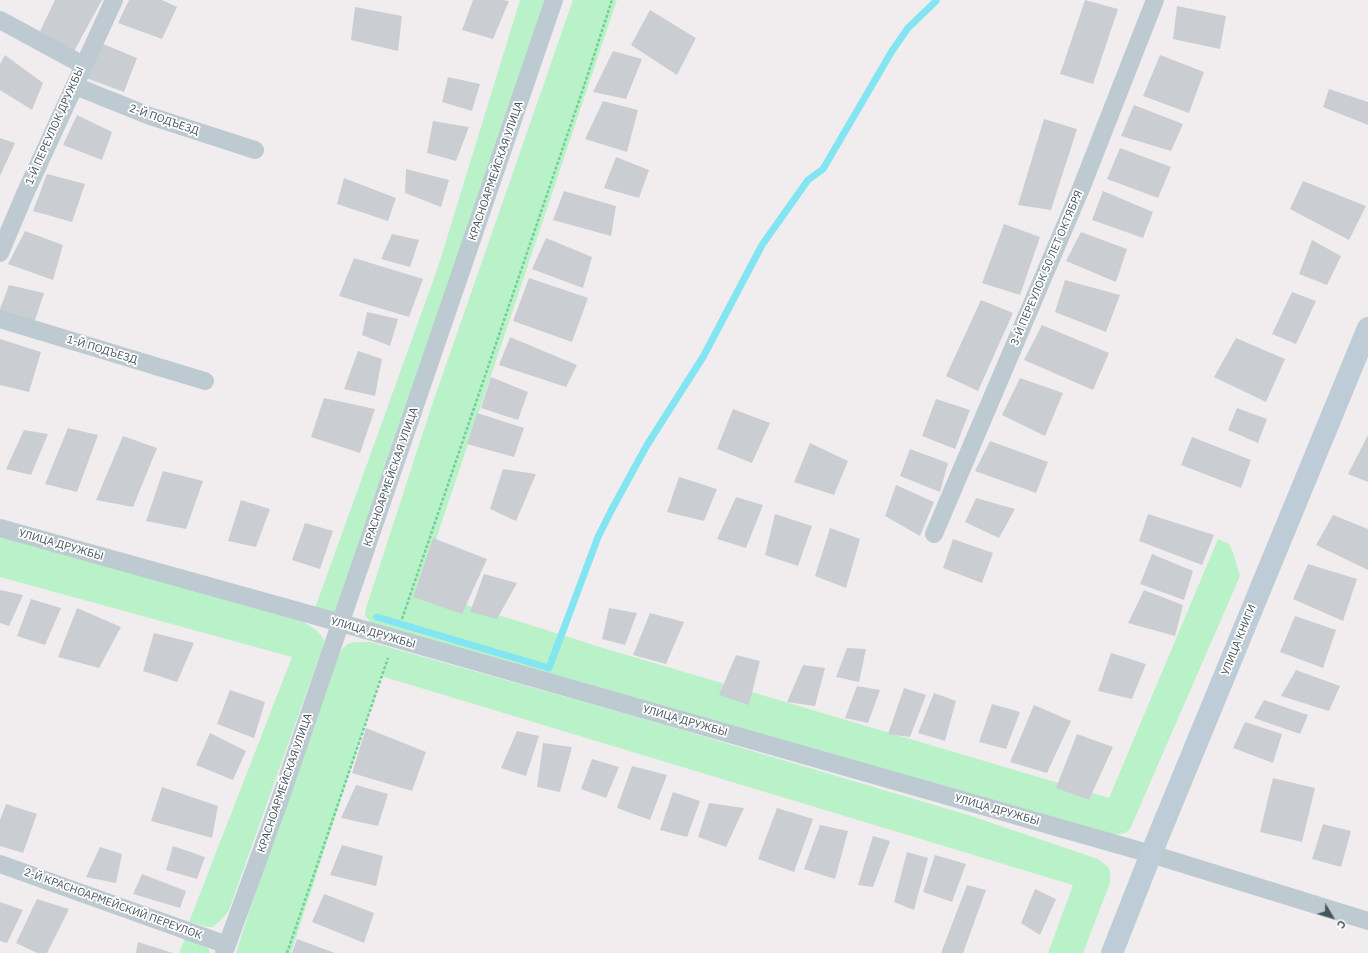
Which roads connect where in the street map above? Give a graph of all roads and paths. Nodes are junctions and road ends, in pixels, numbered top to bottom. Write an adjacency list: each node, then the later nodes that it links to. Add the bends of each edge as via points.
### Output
1 (114, 0): 6 (street, 1-Й ПЕРЕУЛОК ДРУЖБЫ)
2 (554, 0): 15 (street, КРАСНОАРМЕЙСКАЯ УЛИЦА)
3 (612, 0): 16 (path)
4 (1155, 0): 14 (street, 3-Й ПЕРЕУЛОК 50 ЛЕТ ОКТЯБРЯ, via 1082,186)
5 (0, 20): 6 (street)
6 (83, 65): 7 (street, 1-Й ПЕРЕУЛОК ДРУЖБЫ)
7 (75, 86): 8 (street, 2-Й ПОДЪЕЗД, via 150,116); 9 (street, 1-Й ПЕРЕУЛОК ДРУЖБЫ)
8 (255, 150)
9 (0, 253)
10 (0, 319): 12 (street, 1-Й ПОДЪЕЗД)
11 (1368, 328): 17 (street, УЛИЦА КНИГИ)
12 (205, 381)
13 (0, 528): 15 (street, УЛИЦА ДРУЖБЫ)
14 (934, 534)
15 (341, 623): 16 (street, УЛИЦА ДРУЖБЫ); 20 (street, КРАСНОАРМЕЙСКАЯ УЛИЦА)
16 (395, 639): 17 (street, УЛИЦА ДРУЖБЫ); 21 (path)
17 (1151, 854): 19 (street, УЛИЦА ДРУЖБЫ); 22 (street, УЛИЦА КНИГИ)
18 (0, 864): 20 (street, 2-Й КРАСНОАРМЕЙСКИЙ ПЕРЕУЛОК)
19 (1368, 921)
20 (225, 949)
21 (287, 953)
22 (1112, 953)

